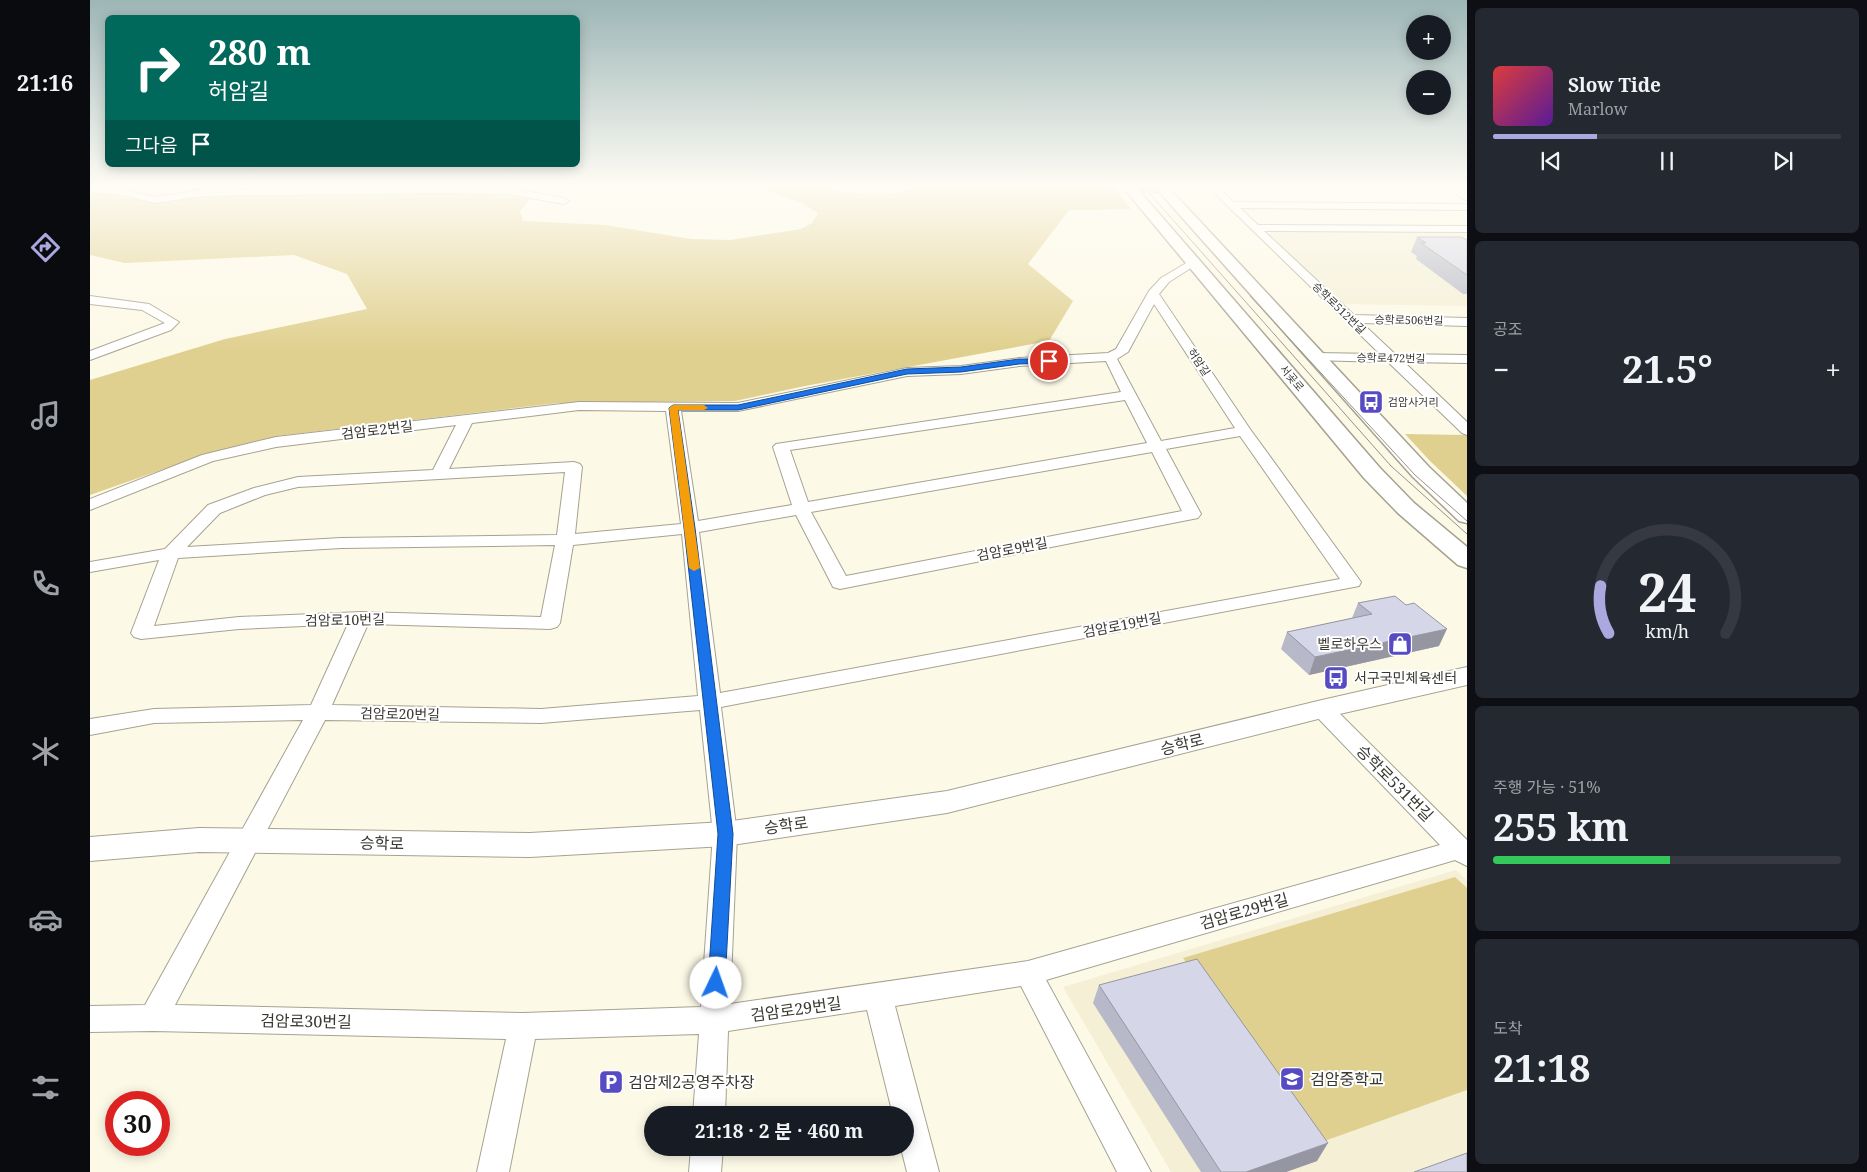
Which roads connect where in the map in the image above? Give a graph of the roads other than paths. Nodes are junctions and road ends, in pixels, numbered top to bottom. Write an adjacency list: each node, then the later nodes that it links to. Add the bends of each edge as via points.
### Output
1 (1175, 241): 5 (main road, 서곶로)
2 (1187, 241): 27 (main road, 서곶로, via 1351,433 1428,515)
3 (1210, 241): 12 (main road)
4 (1270, 241): 8 (street, 승학로512번길)
5 (1193, 262): 6 (street, via 1165,280); 29 (main road, 서곶로, via 1372,473 1406,508)
6 (1153, 294): 11 (street, via 1120,352); 19 (street, 허암길)
7 (90, 300): 10 (street, via 146,308 173,322 167,328)
8 (1351, 319): 9 (street, 승학로506번길); 13 (street, 승학로512번길)
9 (1467, 322)
10 (90, 356)
11 (1110, 357): 15 (street); 16 (street, via 907,372 738,408)
12 (1316, 357): 13 (street, 승학로472번길); 24 (main road, via 1420,472)
13 (1391, 358): 14 (street, 승학로472번길); 18 (street, 승학로512번길)
14 (1467, 358)
15 (1130, 395): 20 (street); 23 (street, 검암로9번길, via 781,447)
16 (673, 408): 17 (street, 검암로2번길, via 579,406); 25 (street)
17 (466, 420): 21 (street); 22 (street, 검암로2번길, via 276,442 208,458)
18 (1467, 430)
19 (1244, 431): 20 (street); 33 (street, 검암로19번길, via 1352,582)
20 (1158, 446): 23 (street); 23 (street, 검암로9번길, via 1192,514 840,583)
21 (439, 473): 26 (street, 검암로10번길, via 574,467); 28 (street, 검암로10번길, via 298,482 260,491 214,509)
22 (90, 505)
23 (801, 508): 25 (street)
24 (1467, 516)
25 (690, 528): 26 (street); 33 (street)
26 (565, 540): 28 (street, via 341,544); 31 (street, 검암로10번길, via 550,623)
27 (1467, 549)
28 (171, 553): 30 (street); 31 (street, 검암로10번길, via 141,633 239,623)
29 (1467, 560)
30 (90, 567)
31 (361, 618): 35 (street)
32 (1467, 676): 34 (street, 승학로)
33 (710, 702): 35 (street, 검암로20번길, via 541,716); 37 (street)
34 (1322, 710): 37 (street, 승학로, via 947,802); 40 (street, 승학로531번길)
35 (318, 712): 36 (street, 검암로20번길, via 154,716); 38 (street)
36 (90, 727)
37 (726, 834): 38 (street, 승학로, via 530,845); 45 (street)
38 (248, 840): 39 (street, 승학로, via 199,840); 43 (street)
39 (90, 849)
40 (1463, 852): 41 (street, 검암로29번길)
41 (1028, 973): 42 (street, 검암로29번길); 52 (street)
42 (878, 997): 45 (street, 검암로29번길); 51 (street)
43 (153, 1018): 44 (street, 검암로30번길); 46 (street, 검암로30번길)
44 (90, 1019)
45 (714, 1020): 46 (street, 검암로30번길); 47 (street)
46 (523, 1026): 49 (street)
47 (709, 1106)
48 (706, 1156): 50 (street)
49 (493, 1172)
50 (705, 1172)
51 (923, 1172)
52 (1135, 1172)

